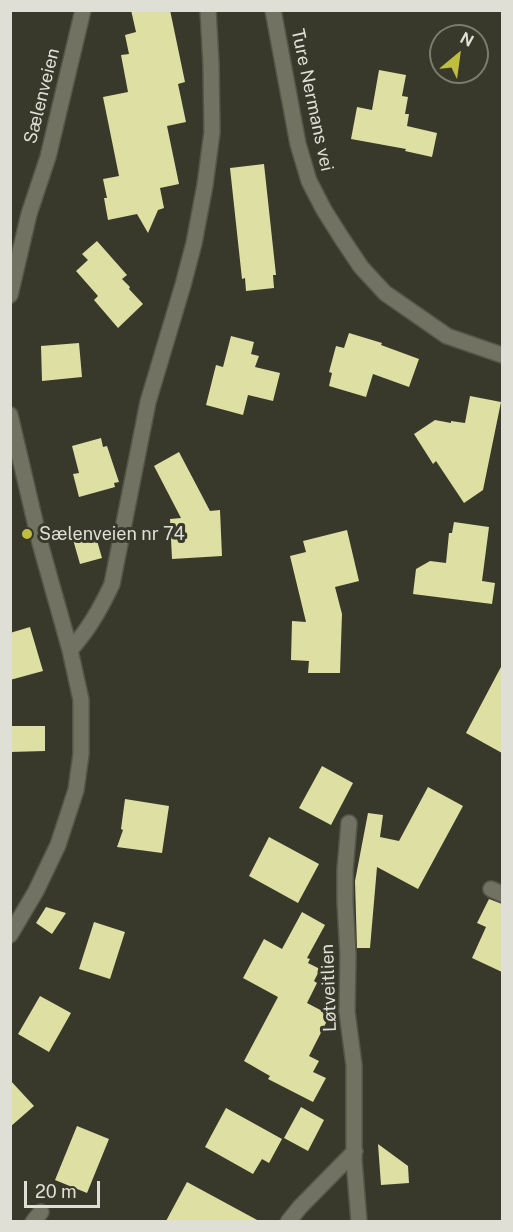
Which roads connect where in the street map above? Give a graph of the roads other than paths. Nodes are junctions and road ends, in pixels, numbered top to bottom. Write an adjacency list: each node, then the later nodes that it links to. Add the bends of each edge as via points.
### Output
1 (83, 10): 4 (street, Sælenveien)
2 (208, 10): 7 (street, via 212,132 194,243 148,402 111,584 104,602)
3 (273, 10): 5 (street, Ture Nermans vei, via 298,144 309,181 341,237 385,293 447,336)
4 (10, 295)
5 (502, 355)
6 (10, 415): 7 (street)
7 (70, 650): 9 (street, via 81,700 76,790 58,845)
8 (349, 823): 10 (street, Løtveitlien, via 345,870 347,1012 354,1065)
9 (10, 935)
10 (355, 1151): 11 (street); 12 (street, Løtveitlien)
11 (288, 1221)
12 (359, 1221)

